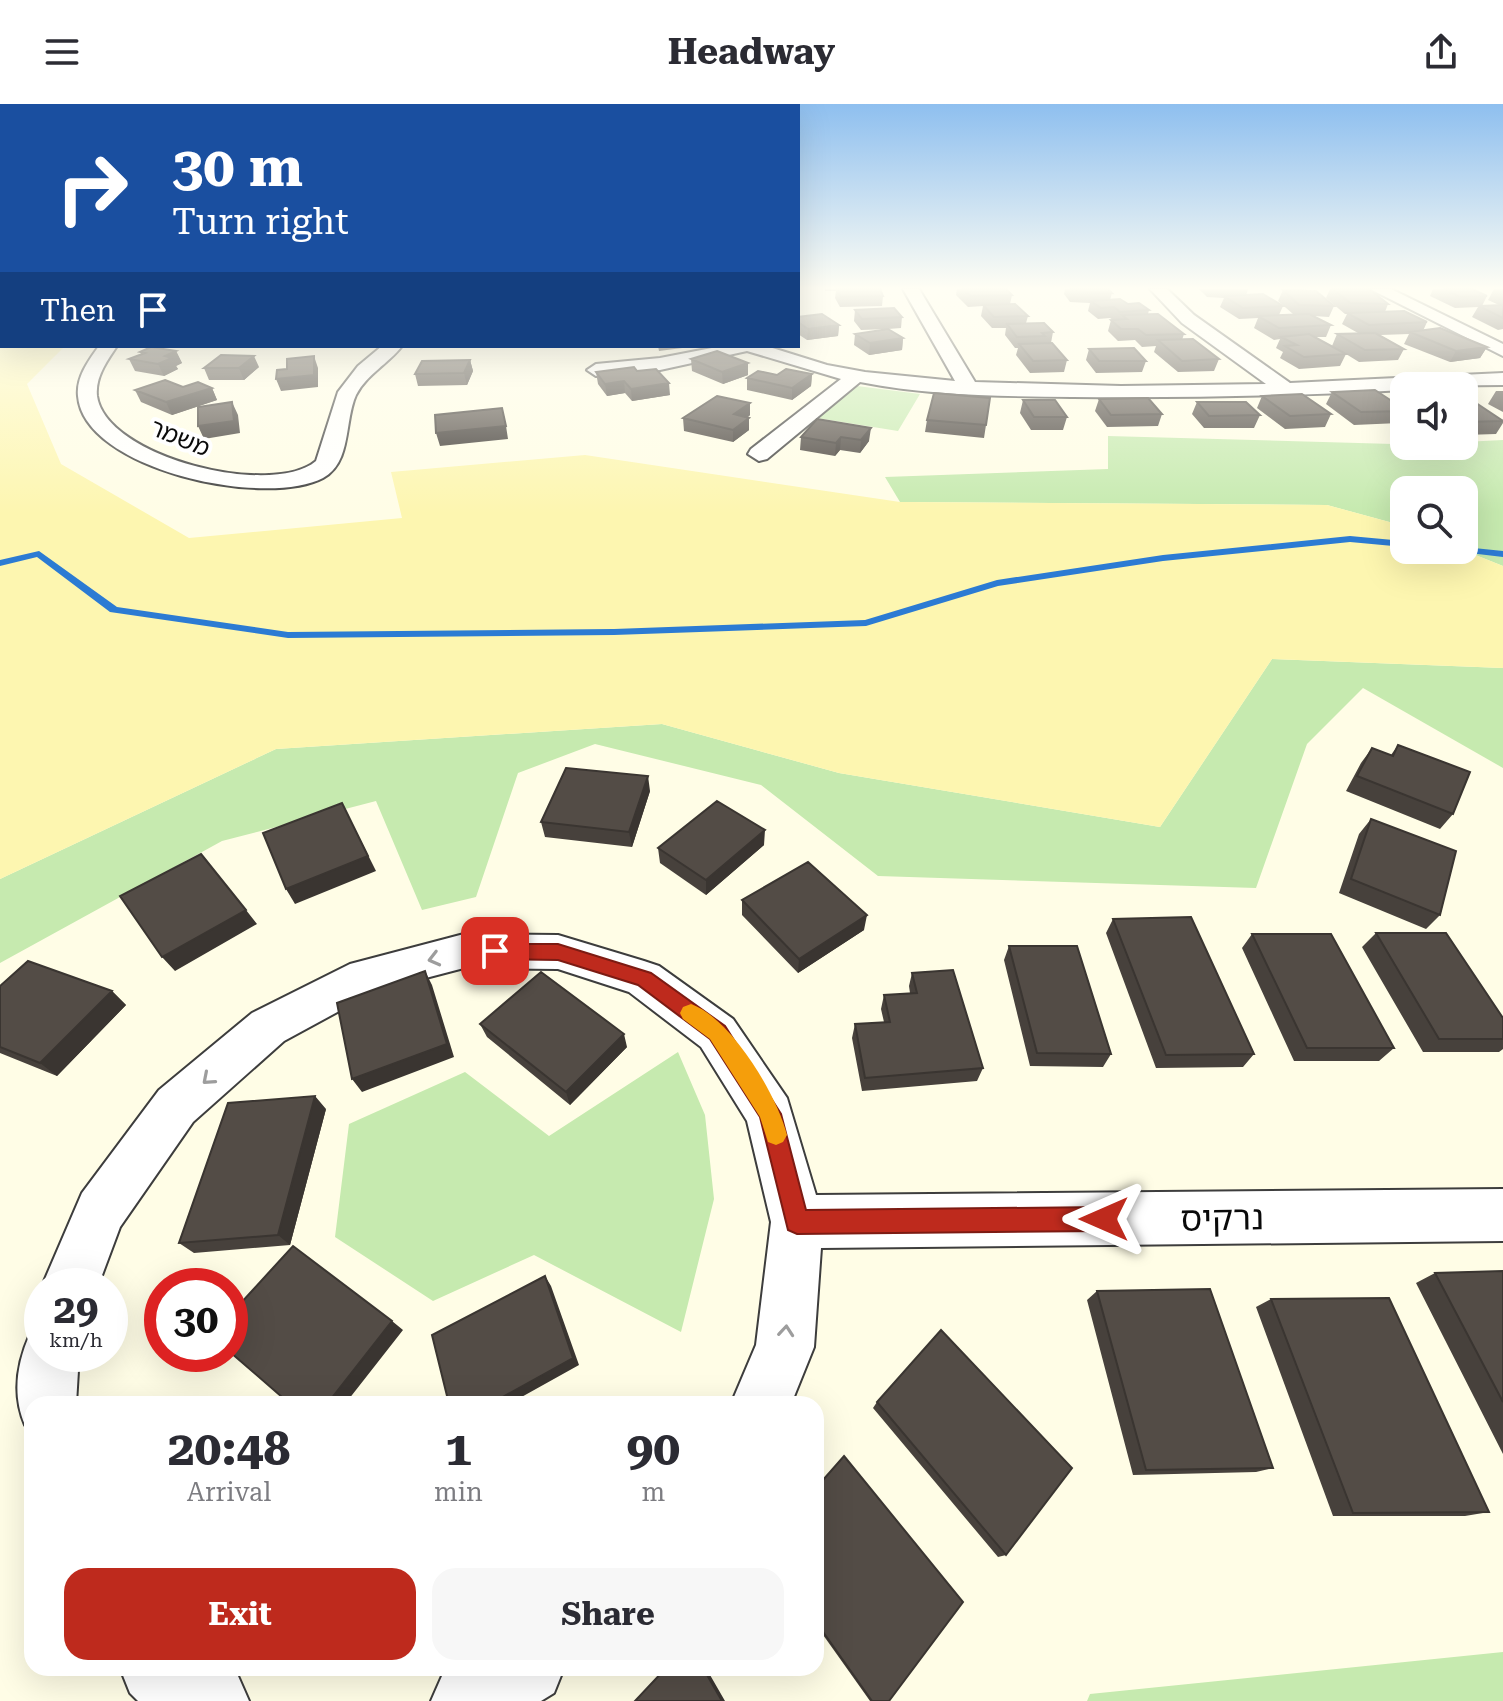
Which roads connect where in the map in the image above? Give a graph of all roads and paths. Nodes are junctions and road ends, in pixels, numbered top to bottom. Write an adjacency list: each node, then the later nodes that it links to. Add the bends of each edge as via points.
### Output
1 (96, 364): 2 (street, משמר, via 87,389 90,409 130,446 208,478 259,485 286,484 316,473 329,461 344,400)
2 (374, 364)
3 (662, 364): 7 (street)
4 (804, 364): 8 (street)
5 (957, 364): 10 (street)
6 (1250, 364): 11 (street)
7 (596, 370)
8 (857, 375): 10 (street); 12 (street)
9 (1503, 379): 11 (street)
10 (967, 387): 11 (street)
11 (1287, 390)
12 (759, 454)
13 (1503, 1215): 14 (street, נרקיס)
14 (797, 1222): 15 (street, one-way to 15, via 770,1114 717,1033 644,979 558,952 464,951 365,976 268,1027 176,1106 100,1211); 18 (street, one-way to 14, via 785,1347)
15 (77, 1268)
16 (49, 1372): 17 (street)
17 (47, 1396)
18 (764, 1396)
19 (163, 1676): 21 (street, via 180,1692)
20 (516, 1676): 22 (street)
21 (213, 1701)
22 (467, 1701)

